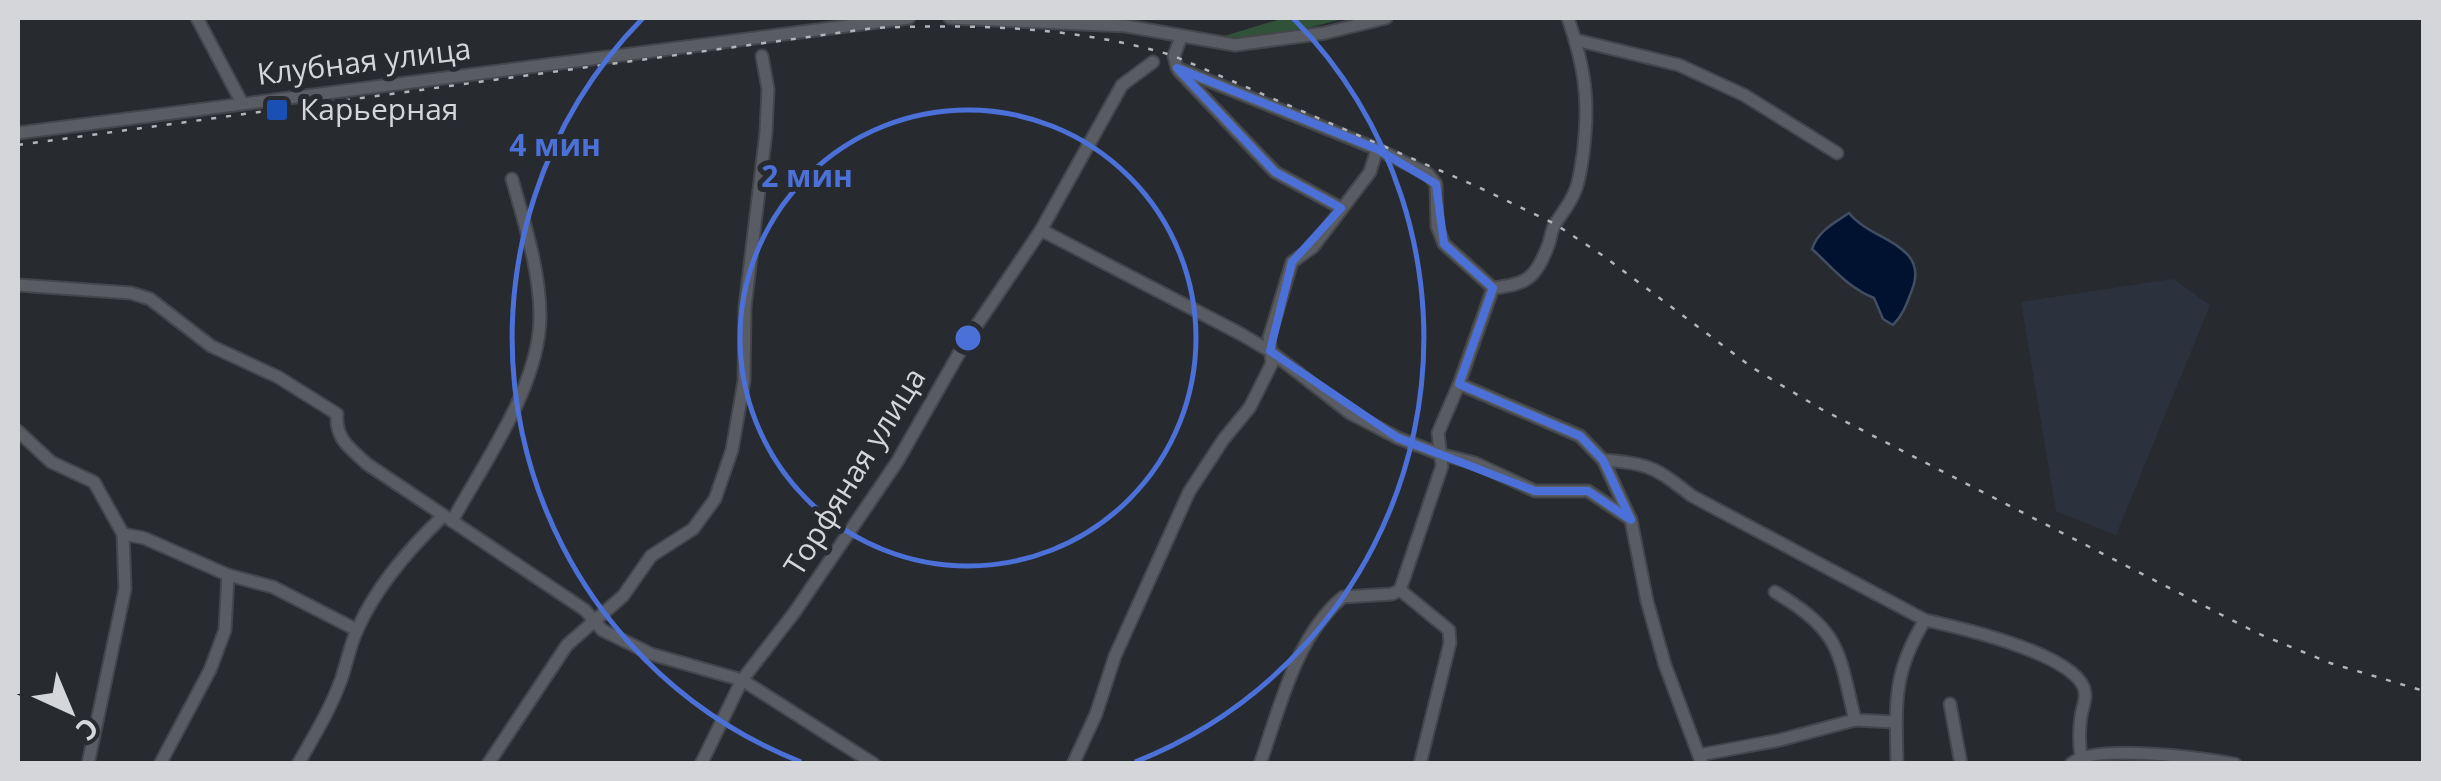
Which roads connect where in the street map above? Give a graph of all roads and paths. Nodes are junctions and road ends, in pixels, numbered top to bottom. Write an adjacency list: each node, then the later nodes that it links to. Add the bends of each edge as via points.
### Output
1 (198, 18): 12 (street, Клубная улица)
2 (909, 18): 6 (street, Клубная улица)
3 (950, 18): 7 (street, via 1126,26)
4 (1386, 18): 7 (street, via 1235,45)
5 (1568, 18): 8 (street)
6 (871, 19): 12 (street, Клубная улица)
7 (1181, 37): 11 (street)
8 (1576, 40): 15 (street, via 1679,65 1744,95); 20 (street, via 1587,82 1578,186 1527,282)
9 (762, 56): 33 (street, via 766,132 732,450 704,517 651,556)
10 (1153, 62): 18 (street, Торфяная улица, via 1122,85)
11 (1176, 68): 14 (street); 17 (street, via 1275,172)
12 (242, 103): 13 (street, Клубная улица)
13 (18, 132)
14 (1377, 149): 17 (street, via 1370,172); 20 (street, via 1428,174 1436,184 1444,244)
15 (1837, 152)
16 (512, 179): 26 (street, via 532,257 538,344 500,435)
17 (1341, 208): 21 (street, via 1314,247 1292,262)
18 (1041, 230): 21 (street); 35 (street, Торфяная улица, via 860,518)
19 (18, 285): 26 (street, via 150,299 211,346 278,376 337,414 340,438 367,464)
20 (1492, 288): 22 (street)
21 (1270, 352): 24 (street, via 1350,413); 47 (street, via 1272,363 1250,407 1181,509)
22 (1459, 384): 24 (street, via 1438,432); 25 (street, via 1580,436)
23 (18, 431): 28 (street, via 51,462 94,482)
24 (1440, 454): 27 (street, via 1500,472 1535,491 1588,491); 30 (street, via 1438,480)
25 (1603, 460): 27 (street); 32 (street, via 1658,470 1692,496)
26 (448, 518): 33 (street); 34 (street, via 398,564)
27 (1631, 520): 39 (street, via 1665,665)
28 (123, 534): 29 (street); 41 (street, via 125,589)
29 (228, 575): 34 (street, via 273,587); 42 (street, via 225,630)
30 (1400, 590): 48 (street, via 1343,597 1320,620); 49 (street, via 1449,630)
31 (1775, 592): 37 (street, via 1807,611 1831,637)
32 (1925, 620): 38 (street, via 1900,667); 40 (street, via 2069,668 2085,693)
33 (594, 622): 35 (street, via 651,654); 44 (street, via 567,645)
34 (357, 630): 43 (street, via 323,722)
35 (742, 680): 45 (street, Торфяная улица); 46 (street)
36 (1950, 704): 51 (street)
37 (1856, 720): 38 (street); 39 (street)
38 (1894, 722): 50 (street)
39 (1700, 759)
40 (2076, 760): 52 (street, via 2192,756)
41 (88, 764)
42 (160, 764)
43 (298, 764)
44 (488, 764)
45 (701, 764)
46 (874, 764)
47 (1073, 764)
48 (1260, 764)
49 (1420, 764)
50 (1897, 764)
51 (1961, 764)
52 (2235, 764)

